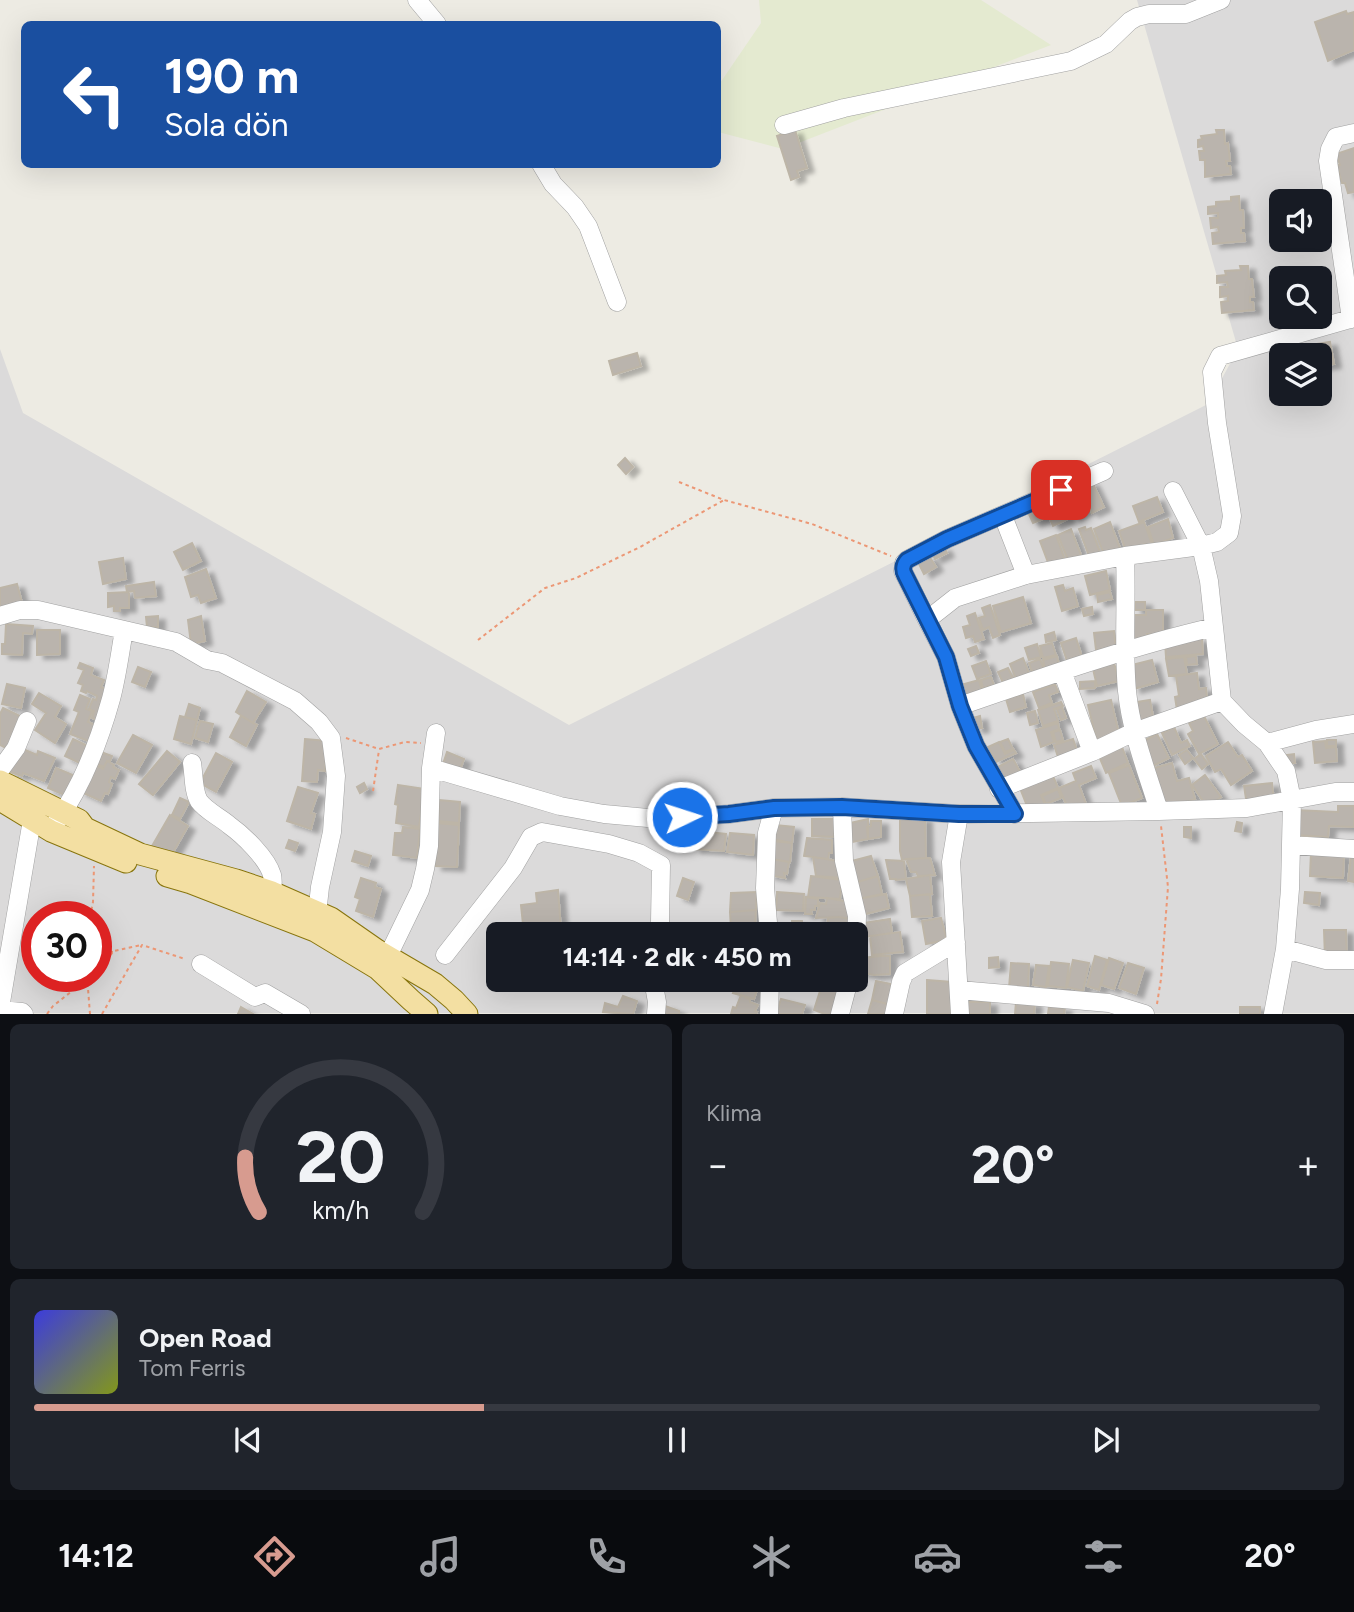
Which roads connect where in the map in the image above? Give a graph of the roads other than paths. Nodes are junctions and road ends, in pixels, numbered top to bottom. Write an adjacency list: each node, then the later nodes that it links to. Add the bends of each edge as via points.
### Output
1 (417, 0): 3 (street)
2 (1221, 0): 4 (street, via 1186,14 1137,17 1105,44 1071,61 844,108)
3 (434, 21)
4 (785, 125)
5 (1354, 132): 8 (street, via 1336,137 1328,161)
6 (543, 168): 7 (street, via 588,226)
7 (617, 302)
8 (1352, 318): 12 (street, via 1220,356 1212,372 1232,516 1229,533)
9 (1104, 471): 11 (street)
10 (1173, 491): 12 (street)
11 (1003, 516): 14 (street); 16 (street, via 904,563 903,572)
12 (1201, 546): 13 (street); 17 (street)
13 (1125, 556): 14 (street); 19 (street)
14 (1026, 575): 16 (street, via 956,598)
15 (0, 616): 18 (street, via 38,610)
16 (927, 620): 22 (street, via 946,657)
17 (1214, 627): 19 (street); 21 (street)
18 (124, 630): 40 (street, via 111,698 91,758); 48 (street, via 176,642 247,675 295,701 331,738 336,776 332,832)
19 (1125, 651): 20 (street); 25 (street)
20 (1062, 671): 22 (street); 28 (street)
21 (1222, 701): 25 (street); 27 (street)
22 (960, 706): 33 (street)
23 (27, 721): 31 (street)
24 (1354, 724): 27 (street)
25 (1134, 732): 28 (street); 39 (street)
26 (435, 738): 30 (street)
27 (1268, 743): 36 (street, via 1286,771)
28 (1092, 752): 33 (street)
29 (192, 763): 47 (street, via 197,797 258,852 271,874)
30 (431, 768): 38 (street, via 560,806 604,814 659,819); 55 (street, via 429,846 420,890)
31 (0, 771)
32 (0, 781): 40 (main road)
33 (999, 789): 42 (street)
34 (1354, 793): 36 (street)
35 (0, 800): 43 (main road)
36 (1292, 800): 39 (street, via 1247,808); 45 (street)
37 (842, 807): 38 (street); 41 (street); 51 (street, via 844,861)
38 (774, 808): 50 (street, via 767,833)
39 (1159, 811): 42 (street)
40 (64, 813): 44 (street); 47 (main road, via 140,854 236,880)
41 (959, 814): 42 (street); 52 (street, via 951,862)
42 (1015, 814)
43 (32, 820): 44 (main road); 65 (street)
44 (51, 831): 47 (main road, via 132,865)
45 (1291, 845): 46 (street); 53 (street)
46 (1354, 849)
47 (269, 902): 48 (main road)
48 (316, 921): 55 (main road, via 338,922); 66 (main road, via 378,969)
49 (660, 922): 54 (street, via 661,865 609,844 542,832 531,837 513,868)
50 (768, 922)
51 (857, 922)
52 (956, 942): 59 (street); 73 (street, via 905,973)
53 (1285, 949): 56 (street, via 1326,960); 76 (street)
54 (445, 955)
55 (387, 956): 58 (main road)
56 (1354, 960)
57 (201, 964): 68 (street, via 255,996 265,993)
58 (425, 978): 63 (main road); 66 (main road)
59 (959, 990): 64 (street); 74 (street)
60 (655, 992): 70 (street)
61 (770, 992): 71 (street)
62 (846, 992): 72 (street)
63 (445, 994): 66 (main road); 69 (main road)
64 (1044, 1006): 75 (street, via 1109,1003)
65 (0, 1009): 67 (street)
66 (418, 1010)
67 (24, 1013)
68 (301, 1013)
69 (467, 1013)
70 (656, 1013)
71 (769, 1013)
72 (840, 1013)
73 (894, 1013)
74 (960, 1013)
75 (1145, 1013)
76 (1273, 1013)

